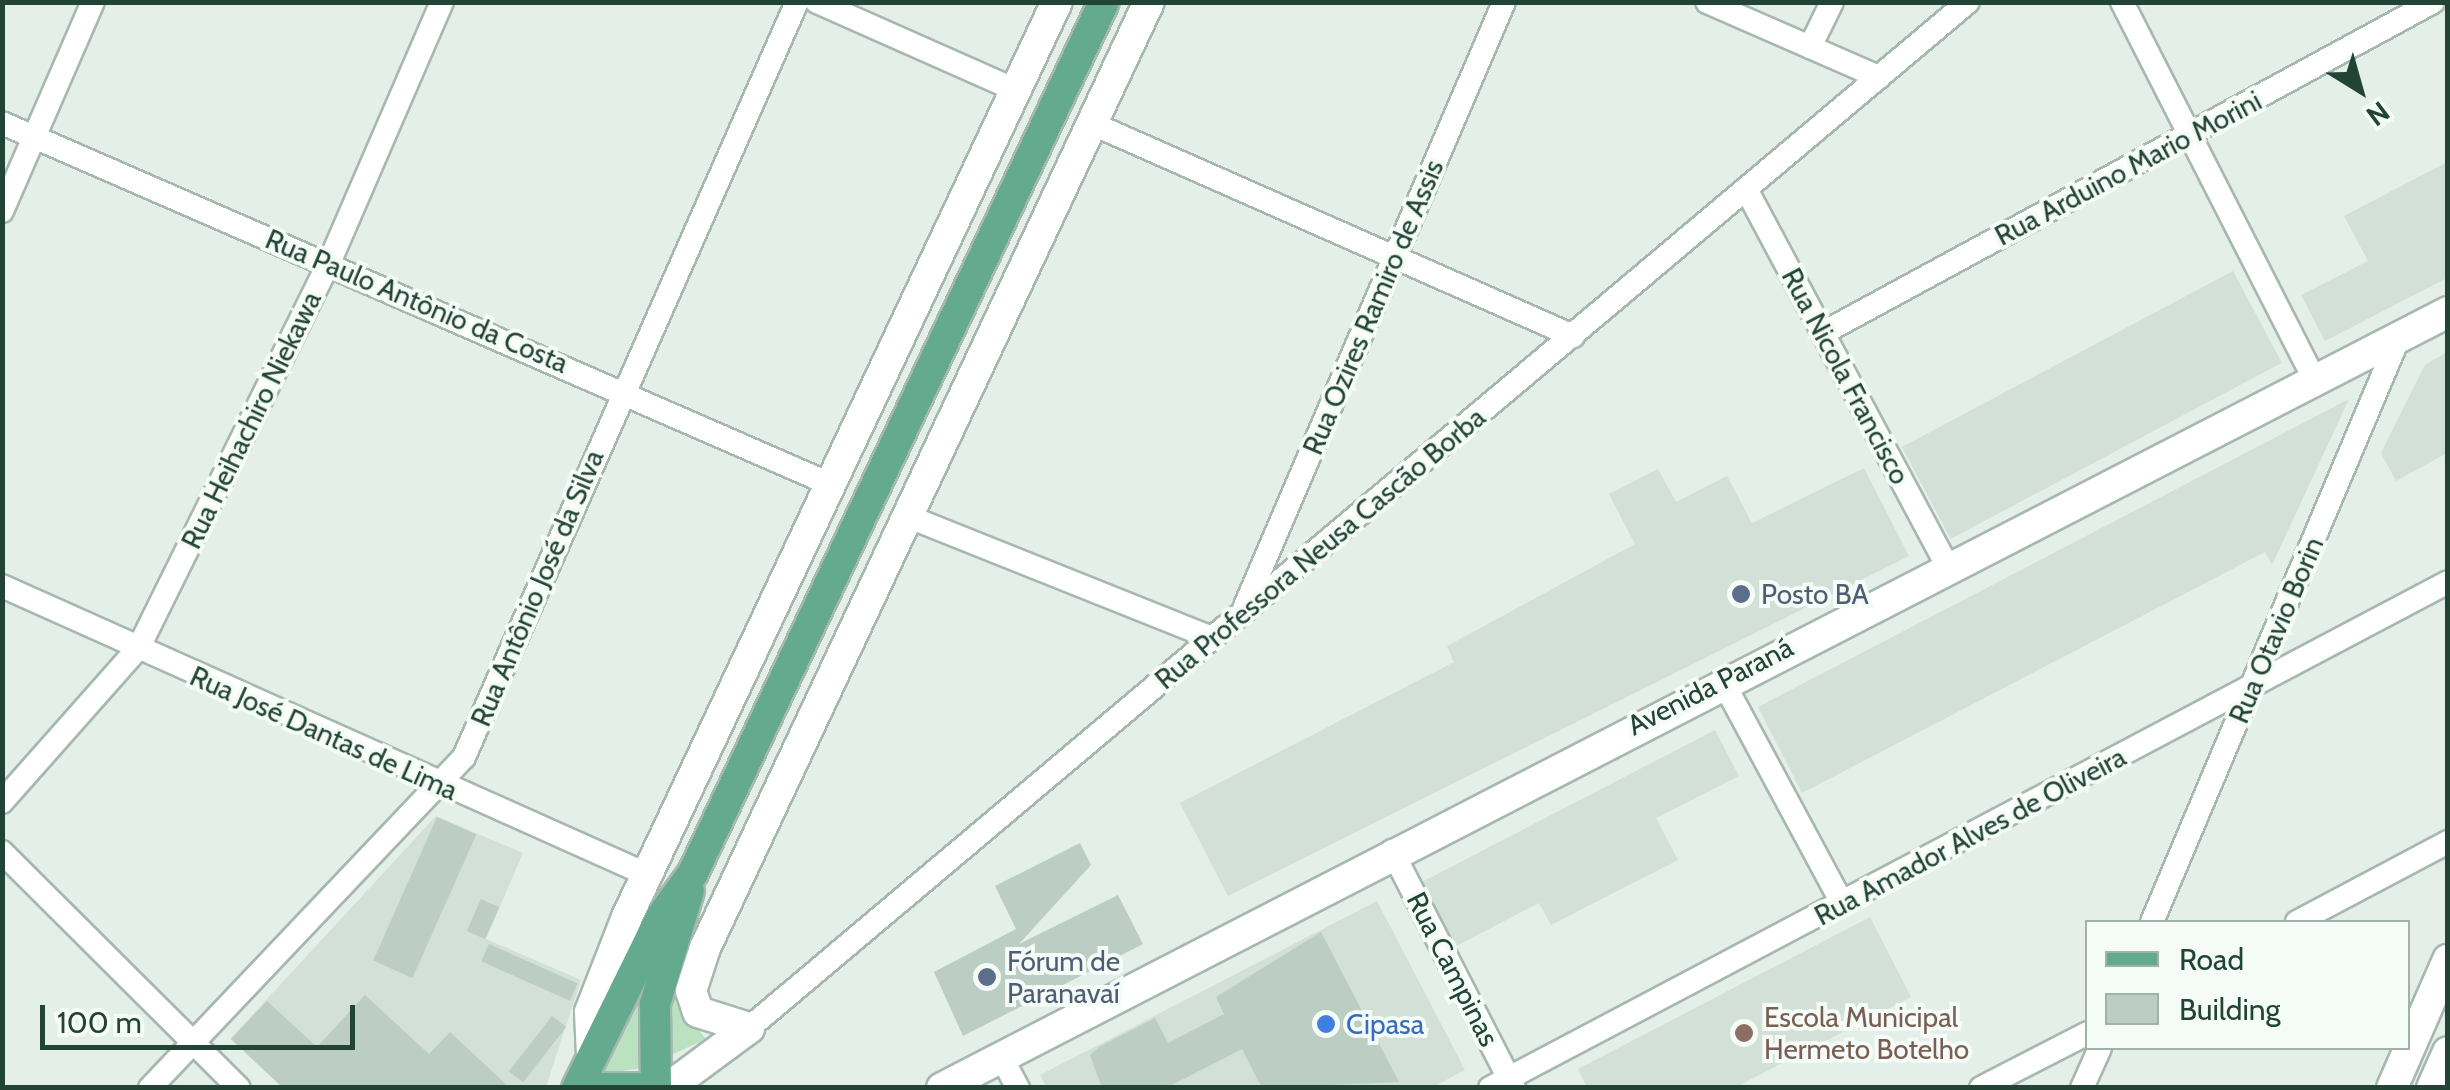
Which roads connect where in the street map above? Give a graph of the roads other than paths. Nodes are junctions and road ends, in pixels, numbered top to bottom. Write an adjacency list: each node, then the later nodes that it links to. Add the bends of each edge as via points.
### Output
1 (93, 2): 20 (street)
2 (442, 2): 24 (street, Rua Heihachiro Niekawa)
3 (797, 2): 30 (street, Rua Antônio José da Silva)
4 (817, 2): 16 (street)
5 (1057, 2): 16 (street)
6 (1104, 2): 46 (main road)
7 (1149, 2): 18 (street)
8 (1504, 2): 23 (street, Rua Ozires Ramiro de Assis)
9 (1707, 2): 14 (street)
10 (1832, 2): 14 (street)
11 (1968, 2): 15 (street, Rua Professora Neusa Cascão Borba)
12 (2122, 2): 19 (street)
13 (2433, 2): 19 (street, Rua Arduino Mario Morini)
14 (1810, 47): 15 (street)
15 (1879, 77): 21 (street, Rua Professora Neusa Cascão Borba)
16 (1016, 90): 31 (street)
17 (2, 123): 20 (street, Rua Paulo Antônio da Costa)
18 (1093, 124): 23 (street); 32 (street)
19 (2192, 133): 26 (street, Rua Arduino Mario Morini); 29 (street)
20 (35, 137): 22 (street); 24 (street, Rua Paulo Antônio da Costa)
21 (1746, 189): 26 (street, Rua Nicola Francisco); 27 (street, Rua Professora Neusa Cascão Borba)
22 (2, 212)
23 (1394, 257): 27 (street); 36 (street, Rua Ozires Ramiro de Assis)
24 (328, 263): 30 (street, Rua Paulo Antônio da Costa); 38 (street, Rua Heihachiro Niekawa)
25 (2448, 312): 28 (street, Avenida Paraná)
26 (1823, 333): 33 (street, Rua Nicola Francisco)
27 (1573, 336): 36 (street, Rua Professora Neusa Cascão Borba)
28 (2399, 337): 29 (street, Avenida Paraná); 40 (street, Rua Otavio Borin)
29 (2315, 380): 33 (street, Avenida Paraná)
30 (624, 388): 31 (street, Rua Paulo Antônio da Costa); 41 (street, Rua Antônio José da Silva, via 464,757)
31 (830, 484): 47 (street)
32 (907, 516): 37 (street); 52 (street, via 695,975 698,1012 715,1024)
33 (1946, 564): 39 (street, Avenida Paraná)
34 (2448, 582): 40 (street, Rua Amador Alves de Oliveira)
35 (2, 586): 38 (street, Rua José Dantas de Lima)
36 (1242, 612): 37 (street, Rua Professora Neusa Cascão Borba)
37 (1212, 638): 52 (street, Rua Professora Neusa Cascão Borba)
38 (139, 647): 41 (street, Rua José Dantas de Lima); 42 (street, Rua Heihachiro Niekawa)
39 (1722, 680): 44 (street, Avenida Paraná); 48 (street)
40 (2250, 689): 48 (street, Rua Amador Alves de Oliveira); 49 (street, Rua Otavio Borin)
41 (431, 782): 47 (street, Rua José Dantas de Lima); 55 (street, Rua Antônio José da Silva)
42 (2, 802)
43 (2448, 842): 50 (street)
44 (1392, 851): 61 (street, Avenida Paraná); 62 (street, Rua Campinas)
45 (2, 852): 55 (street)
46 (693, 874): 60 (main road, via 661,917); 67 (main road, via 655,1004)
47 (648, 875): 60 (street, via 590,1012)
48 (1842, 903): 62 (street, Rua Amador Alves de Oliveira)
49 (2153, 920)
50 (2301, 920)
51 (2448, 960): 54 (street)
52 (749, 1028): 68 (street, Rua Professora Neusa Cascão Borba)
53 (2085, 1036): 71 (street)
54 (2414, 1036): 56 (street); 59 (street)
55 (191, 1043): 63 (street, Rua Antônio José da Silva); 64 (street)
56 (2410, 1045)
57 (2099, 1050): 72 (street)
58 (2408, 1050): 73 (street)
59 (2448, 1051): 74 (street)
60 (592, 1055): 65 (main road)
61 (978, 1073): 69 (street, Avenida Paraná); 70 (street)
62 (1504, 1084)
63 (150, 1088)
64 (239, 1088)
65 (577, 1088)
66 (602, 1088): 67 (main road)
67 (655, 1088)
68 (668, 1088)
69 (942, 1088)
70 (1018, 1088)
71 (1982, 1088)
72 (2082, 1088)
73 (2392, 1088)
74 (2432, 1088)

